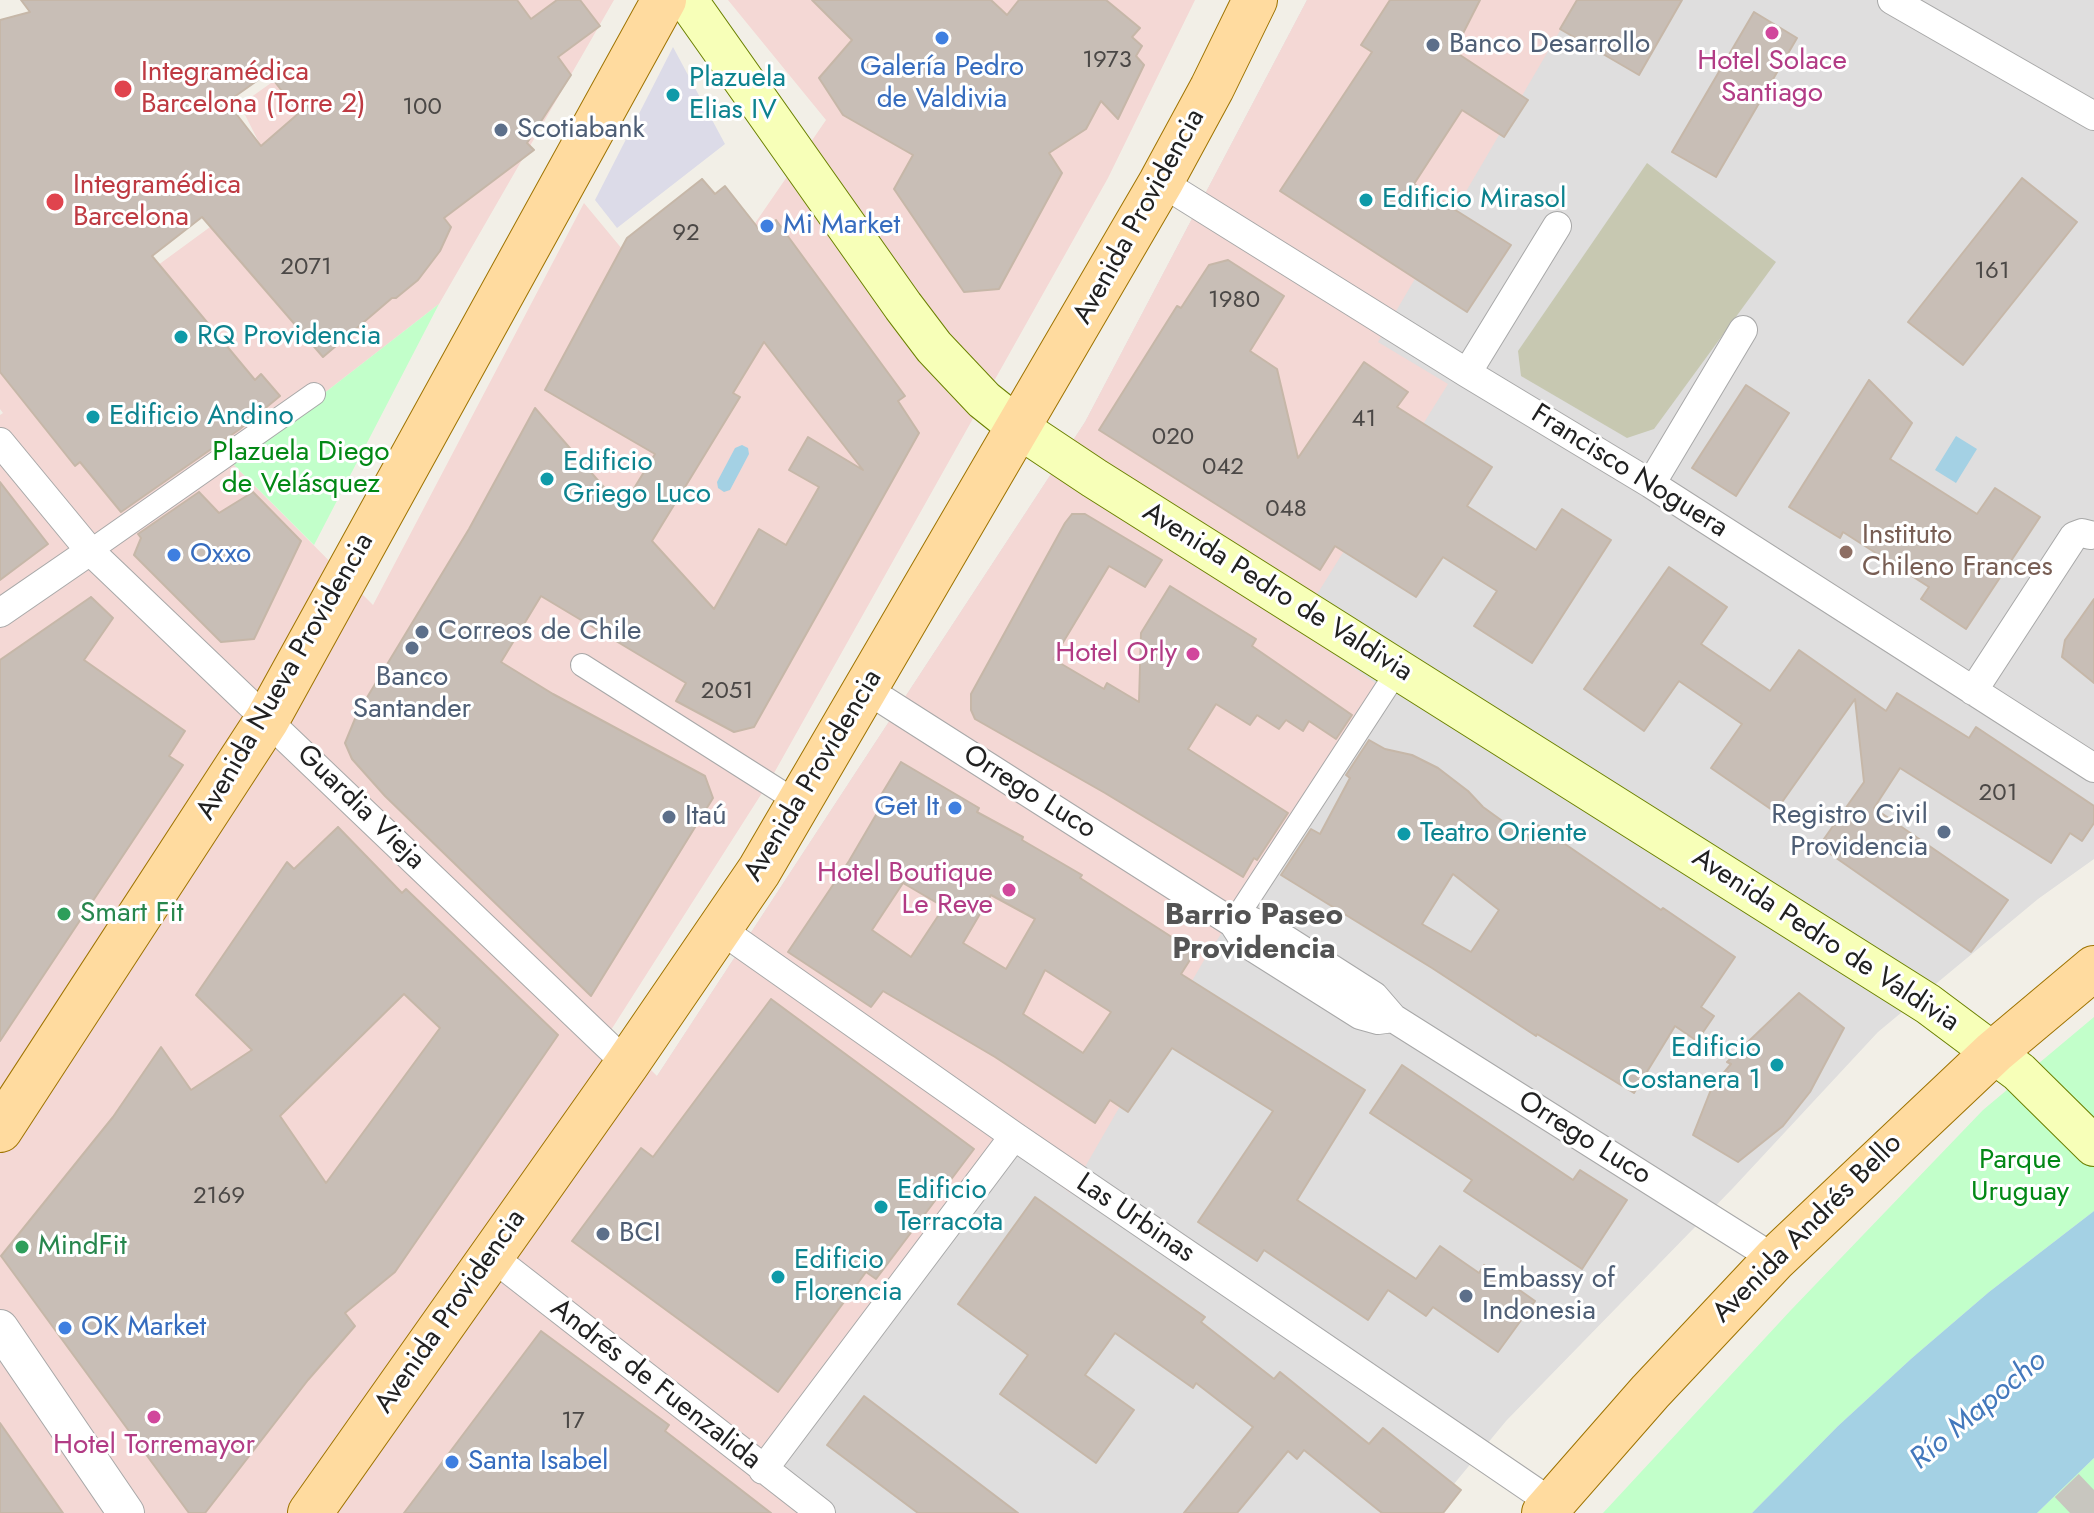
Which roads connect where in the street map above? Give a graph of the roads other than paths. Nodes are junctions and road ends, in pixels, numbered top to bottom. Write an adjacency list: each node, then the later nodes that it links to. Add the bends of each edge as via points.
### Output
1 (664, 0): 21 (main road, Avenida Nueva Providencia)
2 (687, 0): 11 (main road, Avenida Pedro de Valdivia, via 934,347)
3 (1255, 0): 6 (main road, Avenida Providencia)
4 (1892, 0): 5 (street)
5 (2094, 116)
6 (1161, 182): 9 (street, Francisco Noguera); 11 (main road, Avenida Providencia)
7 (1557, 226): 9 (street)
8 (1743, 330): 13 (street)
9 (1467, 373): 13 (street, Francisco Noguera)
10 (314, 394): 15 (street)
11 (1019, 428): 18 (main road, Avenida Pedro de Valdivia); 19 (main road, Avenida Providencia)
12 (0, 442): 15 (street, Guardia Vieja)
13 (1651, 484): 20 (street, Francisco Noguera)
14 (2090, 535): 20 (street, via 2074,536)
15 (90, 551): 16 (street); 21 (street, Guardia Vieja)
16 (0, 613)
17 (582, 665): 23 (street)
18 (1398, 670): 24 (street); 27 (main road, Avenida Pedro de Valdivia, via 1928,1004)
19 (866, 689): 23 (main road, Avenida Providencia); 24 (street, Orrego Luco)
20 (1973, 691): 22 (street, Francisco Noguera)
21 (267, 720): 28 (street, Guardia Vieja); 29 (main road, Avenida Nueva Providencia)
22 (2094, 768)
23 (799, 803): 25 (main road, Avenida Providencia)
24 (1233, 923): 33 (street, Orrego Luco, via 1251,921 1266,927 1374,996 1393,1018)
25 (720, 929): 28 (main road, Avenida Providencia); 30 (street, Las Urbinas)
26 (2094, 968): 27 (main road, Avenida Andrés Bello)
27 (1994, 1052): 31 (main road, Avenida Pedro de Valdivia); 33 (main road, Avenida Andrés Bello)
28 (627, 1064): 32 (main road, Avenida Providencia)
29 (0, 1130)
30 (1014, 1136): 35 (street); 36 (street, Las Urbinas)
31 (2094, 1146)
32 (490, 1255): 35 (street, Andrés de Fuenzalida); 38 (main road, Avenida Providencia)
33 (1775, 1259): 36 (main road, Avenida Andrés Bello)
34 (0, 1328): 37 (street)
35 (763, 1470): 39 (street, Andrés de Fuenzalida)
36 (1548, 1508)
37 (126, 1513)
38 (310, 1513)
39 (821, 1513)

